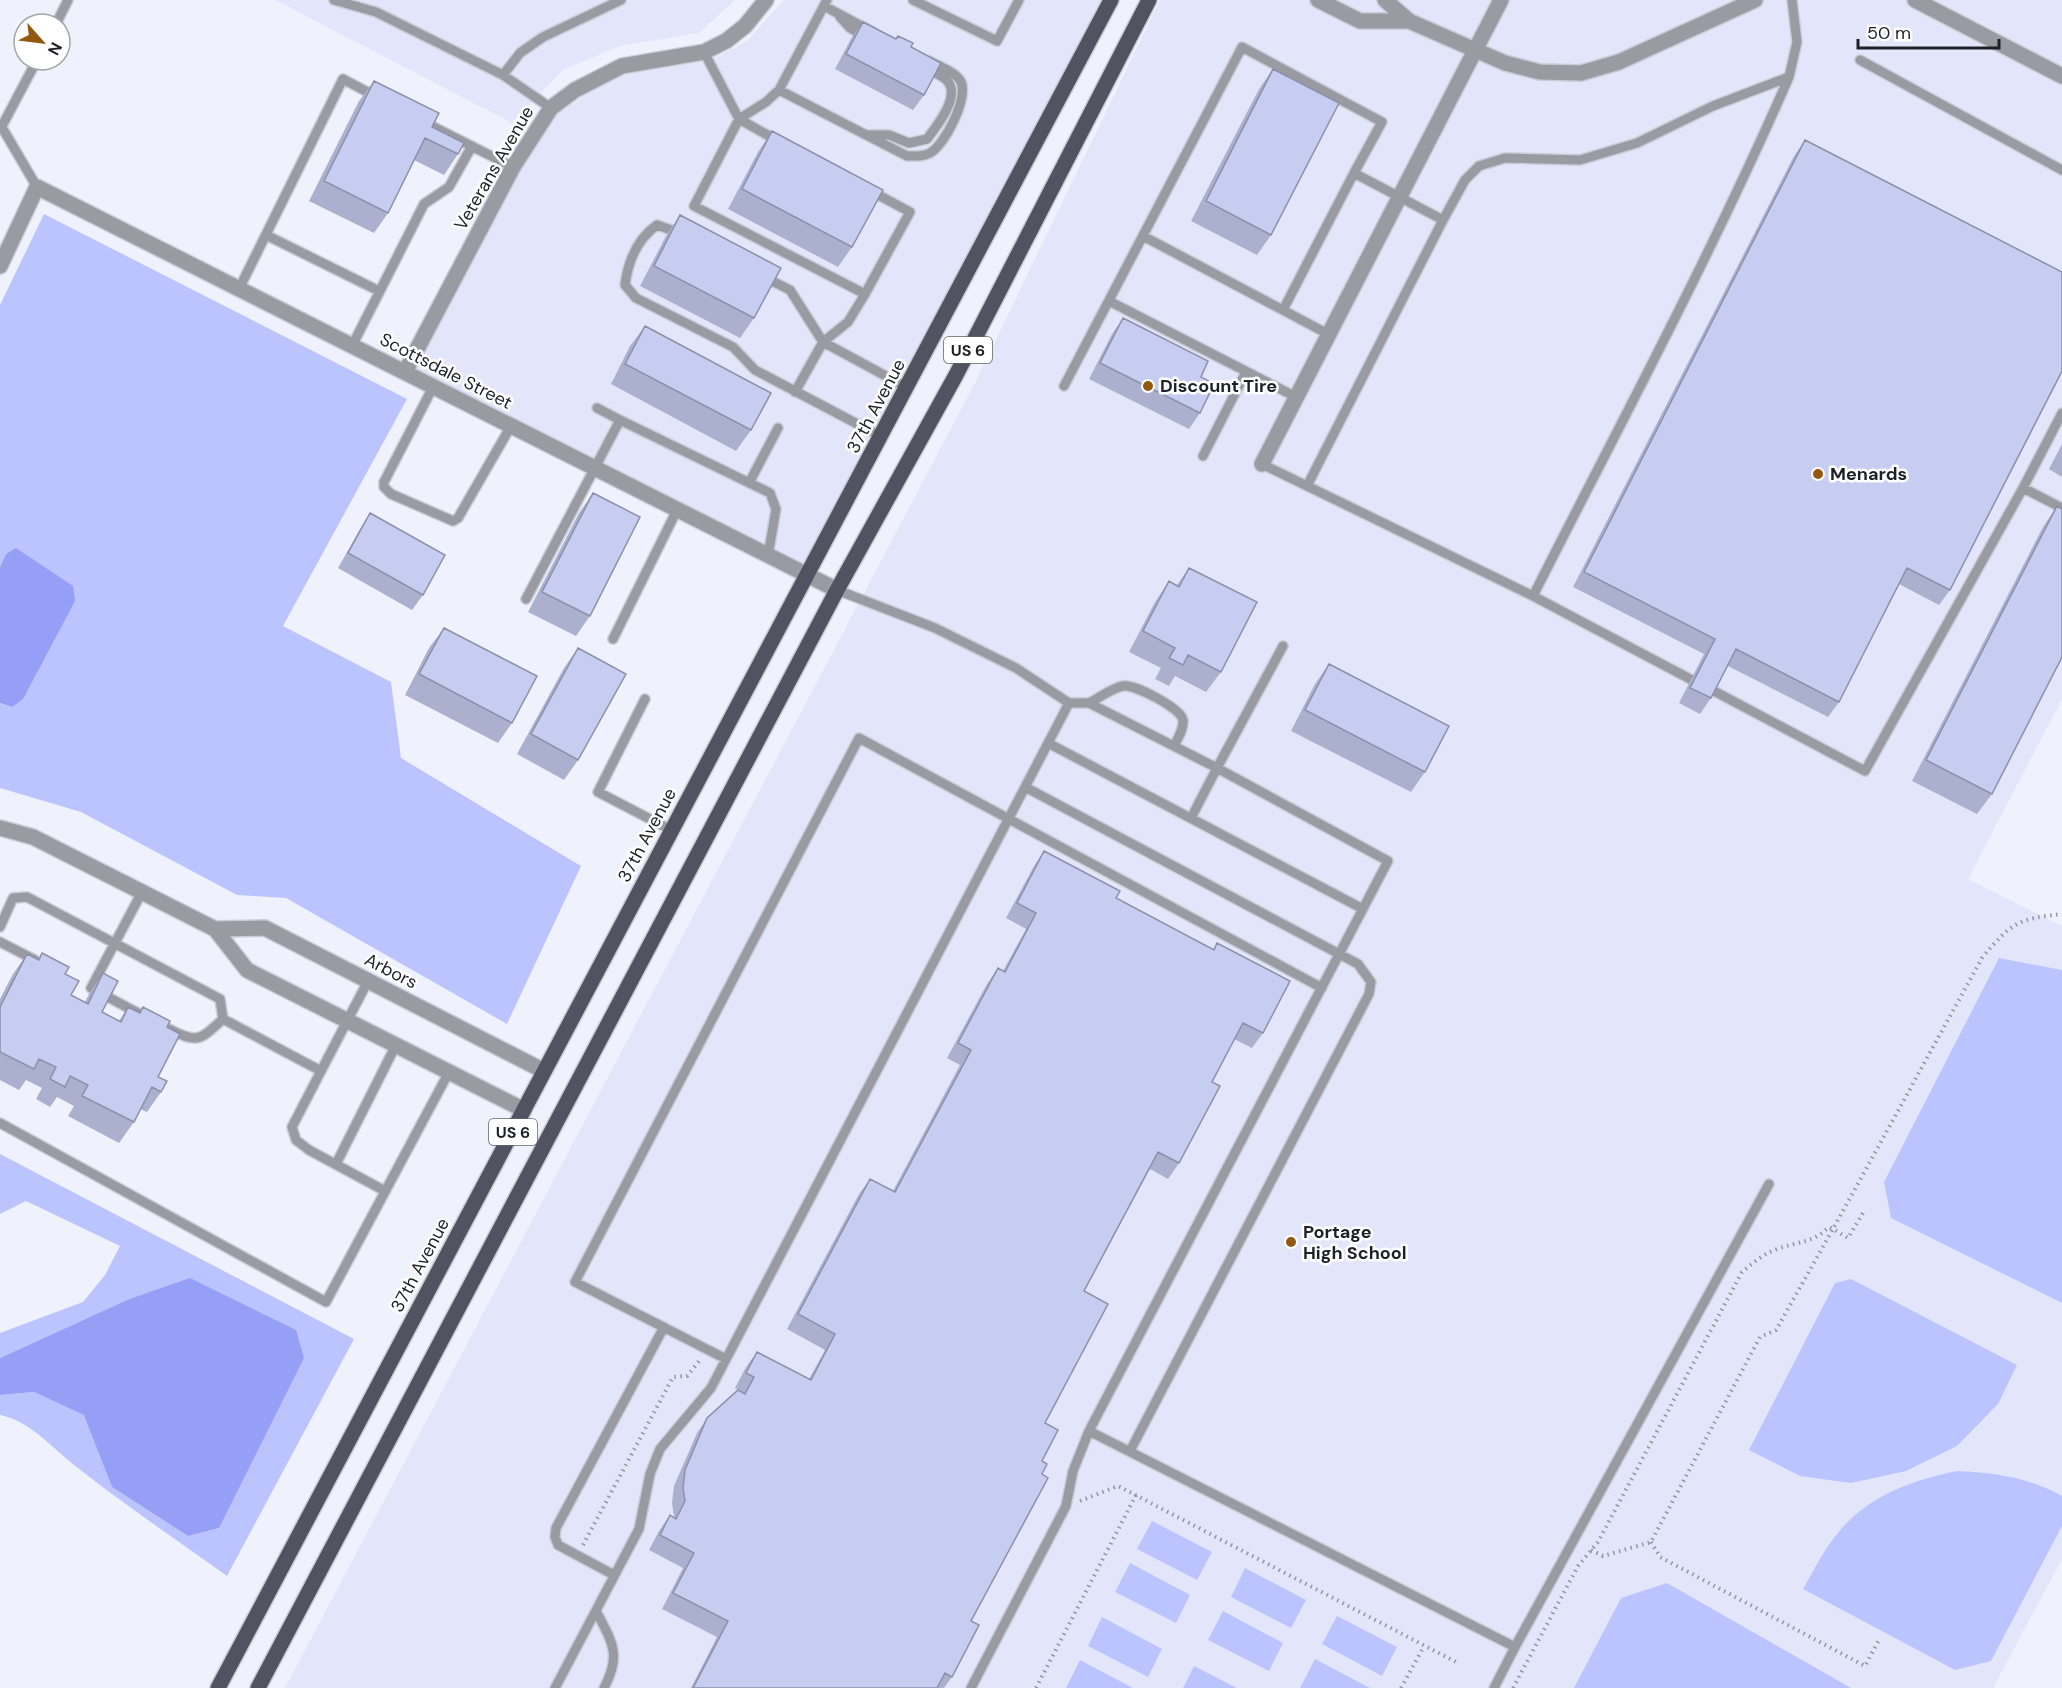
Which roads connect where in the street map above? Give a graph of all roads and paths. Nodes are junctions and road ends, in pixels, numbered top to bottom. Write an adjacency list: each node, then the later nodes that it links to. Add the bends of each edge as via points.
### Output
1 (621, 0): 23 (lane, via 543,37 520,53)
2 (766, 0): 20 (street, Veterans Avenue, via 745,26)
3 (913, 0): 4 (lane, via 997,41)
4 (1019, 0)
5 (1111, 0): 59 (main road, 37th Avenue / US 6)
6 (1149, 0): 78 (main road, US 6, via 956,375)
7 (1318, 0): 16 (street, via 1360,21)
8 (1385, 0): 16 (street)
9 (1501, 0): 19 (street)
10 (1755, 0): 19 (street, via 1630,58 1581,74 1540,72)
11 (1792, 0): 25 (lane, via 1797,42)
12 (1915, 0): 24 (street)
13 (341, 1): 23 (lane, via 376,12)
14 (826, 3): 15 (lane); 26 (lane)
15 (836, 13): 17 (lane); 18 (lane, via 850,28)
16 (1409, 21): 19 (street)
17 (885, 38)
18 (871, 39)
19 (1475, 50): 40 (street)
20 (704, 52): 28 (street, Veterans Avenue, via 622,66 574,90); 30 (lane)
21 (1860, 60): 36 (lane)
22 (30, 72): 31 (lane)
23 (503, 75): 28 (lane)
24 (2062, 76)
25 (1789, 77): 41 (lane, via 1713,106 1637,143 1580,160 1505,158 1479,166 1465,180); 79 (lane, via 1691,284)
26 (779, 90): 30 (lane); 32 (lane)
27 (382, 100): 42 (lane, via 343,79)
28 (551, 108): 35 (street, Veterans Avenue)
29 (412, 116): 33 (lane)
30 (739, 120): 34 (lane); 49 (lane, via 694,206)
31 (1, 125): 39 (lane)
32 (865, 135): 32 (lane, via 907,156 932,153 962,104 961,82 954,74 914,58 950,85 950,102 932,133 917,143 889,135)
33 (472, 147): 35 (lane); 48 (lane, via 449,186 424,204)
34 (789, 147)
35 (513, 167): 55 (street, Veterans Avenue)
36 (2062, 170)
37 (1354, 173): 40 (lane); 43 (lane, via 1382,122 1242,47); 51 (lane)
38 (859, 185): 49 (lane, via 910,212)
39 (37, 187): 45 (street); 47 (street, Scottsdale Street)
40 (1399, 197): 41 (lane); 52 (street)
41 (1443, 220): 72 (lane)
42 (266, 235): 47 (lane); 48 (lane)
43 (1143, 236): 50 (lane); 51 (lane)
44 (689, 238): 60 (lane, via 657,225 645,234 632,257 625,285 636,298 733,347 755,370)
45 (0, 266)
46 (752, 271): 53 (lane, via 790,290)
47 (239, 289): 54 (street, Scottsdale Street)
48 (380, 291): 54 (lane)
49 (865, 294): 53 (lane, via 848,322)
50 (1109, 301): 56 (lane); 57 (lane)
51 (1283, 310): 52 (lane)
52 (1328, 334): 61 (street)
53 (823, 342): 59 (lane); 60 (lane)
54 (352, 346): 55 (street, Scottsdale Street)
55 (405, 372): 58 (street, Scottsdale Street)
56 (1246, 372): 61 (lane); 68 (lane)
57 (1064, 386)
58 (433, 387): 65 (street, Scottsdale Street); 65 (lane, via 384,482 391,494 453,521)
59 (908, 388): 67 (main road, 37th Avenue / US 6)
60 (795, 392): 67 (lane)
61 (1296, 398): 69 (street)
62 (597, 408): 64 (lane)
63 (2062, 413): 73 (lane)
64 (620, 420): 70 (lane); 71 (lane)
65 (511, 426): 70 (street, Scottsdale Street)
66 (778, 428): 71 (lane)
67 (882, 437): 77 (main road, 37th Avenue / US 6)
68 (1203, 456)
69 (1262, 464): 72 (lane)
70 (596, 468): 75 (street, Scottsdale Street); 80 (lane)
71 (749, 483): 76 (lane, via 770,493 776,509)
72 (1307, 486): 79 (lane)
73 (2023, 488): 74 (lane); 84 (lane, via 1865,771)
74 (2062, 508)
75 (677, 510): 76 (street, Scottsdale Street); 81 (lane)
76 (768, 556): 77 (street, Scottsdale Street)
77 (806, 574): 78 (street, Scottsdale Street); 95 (main road, 37th Avenue / US 6)
78 (837, 590): 86 (lane, via 935,628 1016,668); 141 (main road, US 6)
79 (1533, 596): 83 (lane)
80 (526, 599)
81 (613, 639)
82 (1283, 646): 90 (lane)
83 (1692, 680)
84 (1712, 690)
85 (645, 699): 95 (lane, via 598,792)
86 (1069, 703): 87 (lane); 88 (lane)
87 (1089, 703): 89 (lane); 89 (lane, via 1122,686 1132,686 1177,710 1183,718 1182,731)
88 (1048, 743): 91 (lane); 93 (lane)
89 (1174, 746): 90 (lane)
90 (1217, 768): 93 (lane); 97 (lane, via 1388,861)
91 (1025, 787): 92 (lane); 103 (lane)
92 (1009, 818): 108 (lane); 124 (lane, via 859,738 575,1282); 126 (lane)
93 (1191, 818): 97 (lane)
94 (0, 828): 96 (street, Arbors, via 33,837)
95 (671, 830): 115 (main road, 37th Avenue / US 6)
96 (142, 892): 100 (street, Arbors); 102 (lane)
97 (1363, 909): 103 (lane)
98 (2062, 914): 123 (path, via 2028,918 2005,930 1982,958)
99 (0, 927): 102 (lane, via 13,898 27,897)
100 (215, 929): 105 (street, Arbors, via 265,928); 111 (street, Arbors, via 247,970)
101 (0, 942): 104 (lane)
102 (115, 944): 107 (lane); 110 (lane, via 220,999)
103 (1339, 954): 108 (lane); 128 (lane, via 1365,970 1371,982 1369,994)
104 (40, 963)
105 (368, 981): 111 (lane); 115 (street, Arbors)
106 (81, 983): 107 (lane)
107 (91, 988): 109 (lane)
108 (1322, 988): 127 (lane)
109 (150, 1019)
110 (223, 1019): 112 (lane, via 202,1038 189,1040); 114 (lane)
111 (347, 1021): 113 (street, Arbors); 114 (lane)
112 (160, 1024)
113 (396, 1046): 116 (street, Arbors); 119 (lane)
114 (321, 1071): 119 (lane, via 292,1127 296,1140)
115 (544, 1071): 117 (main road, 37th Avenue / US 6)
116 (449, 1072): 117 (street, Arbors); 121 (lane)
117 (524, 1110): 140 (main road, 37th Avenue / US 6)
118 (0, 1123): 121 (lane, via 326,1302)
119 (336, 1164): 121 (lane)
120 (1769, 1184): 138 (lane)
121 (386, 1191)
122 (1863, 1213): 123 (path, via 1848,1238)
123 (1833, 1230): 131 (path, via 1776,1330 1760,1336); 132 (path, via 1829,1227 1816,1239 1777,1249 1742,1272)
124 (664, 1327): 125 (lane); 133 (lane, via 556,1528 558,1545)
125 (707, 1349): 126 (lane); 133 (path, via 687,1376 673,1377)
126 (726, 1359): 134 (lane, via 706,1395 660,1449 646,1488 641,1522)
127 (1089, 1431): 128 (lane); 130 (lane, via 1073,1471)
128 (1130, 1451): 138 (lane)
129 (1136, 1495): 130 (path, via 1118,1486); 137 (path); 145 (path)
130 (1066, 1506): 144 (lane)
131 (1651, 1542): 132 (path, via 1603,1556); 136 (path, via 1660,1557 1865,1666)
132 (1591, 1550): 148 (path, via 1578,1566)
133 (577, 1557): 134 (lane)
134 (614, 1575): 135 (lane)
135 (596, 1611): 142 (lane); 143 (lane, via 616,1658)
136 (1880, 1638)
137 (1424, 1646): 139 (path); 146 (path)
138 (1515, 1647): 147 (lane)
139 (1456, 1662)
140 (218, 1688)
141 (258, 1688)
142 (555, 1688)
143 (604, 1688)
144 (970, 1688)
145 (1036, 1688)
146 (1401, 1688)
147 (1494, 1688)
148 (1513, 1688)

